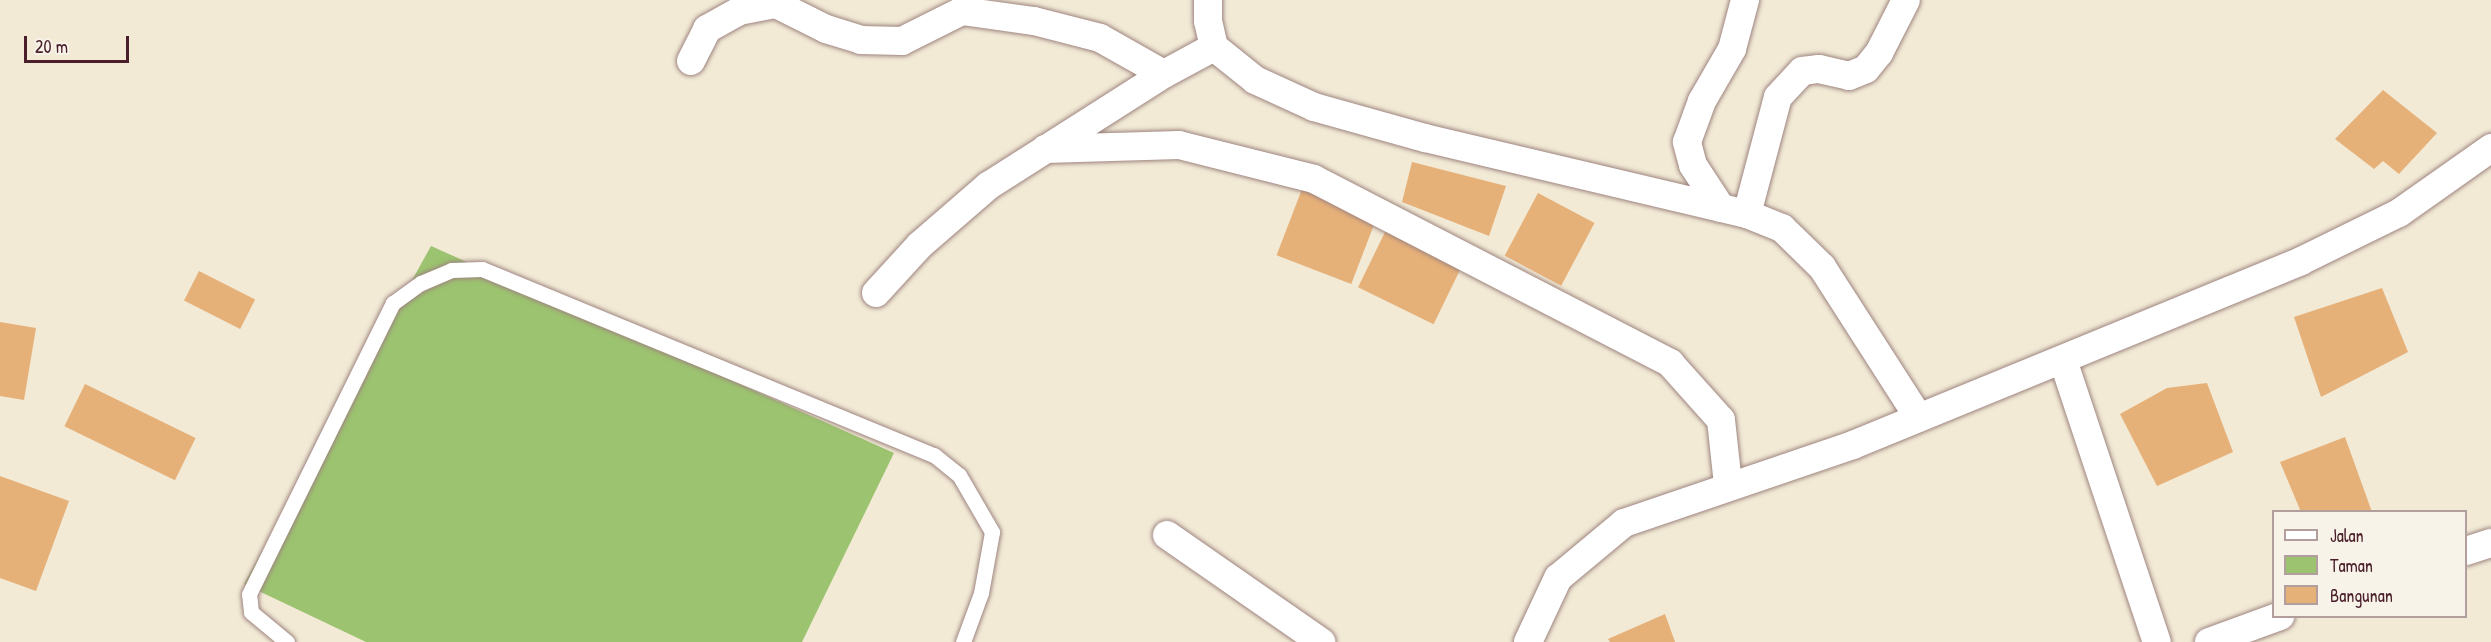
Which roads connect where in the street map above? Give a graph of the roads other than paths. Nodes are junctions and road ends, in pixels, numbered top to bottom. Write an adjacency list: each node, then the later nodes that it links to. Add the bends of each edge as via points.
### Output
1 (1208, 0): 4 (street)
2 (1745, 0): 9 (street, via 1732,49 1702,101 1687,141 1693,165)
3 (1906, 0): 9 (street, via 1879,53 1866,69 1849,76 1819,69 1802,71 1778,98)
4 (1214, 47): 6 (street); 9 (street, via 1255,80 1314,107 1425,138)
5 (691, 61): 6 (street, via 707,29 739,11 776,4 826,30 861,40 902,41 962,11 1034,21 1101,38)
6 (1164, 74): 8 (street)
7 (2491, 148): 11 (street, via 2399,213 2301,261)
8 (1045, 149): 10 (street, via 955,213); 13 (street, via 1179,145 1314,179 1670,363 1721,420)
9 (1734, 211): 12 (street, via 1782,228 1822,267)
10 (876, 293)
11 (2062, 360): 12 (street); 22 (street)
12 (1920, 418): 13 (street, via 1852,445)
13 (1728, 484): 21 (street, via 1624,523 1557,578)
14 (1167, 535): 20 (street)
15 (2491, 543): 16 (street)
16 (2467, 551)
17 (2275, 618): 23 (street)
18 (287, 642): 19 (lane, via 251,612 249,594 393,303 421,283 451,270 482,269 934,455 959,475 992,532 981,593)
19 (963, 642)
20 (1321, 642)
21 (1528, 642)
22 (2157, 642)
23 (2209, 642)

